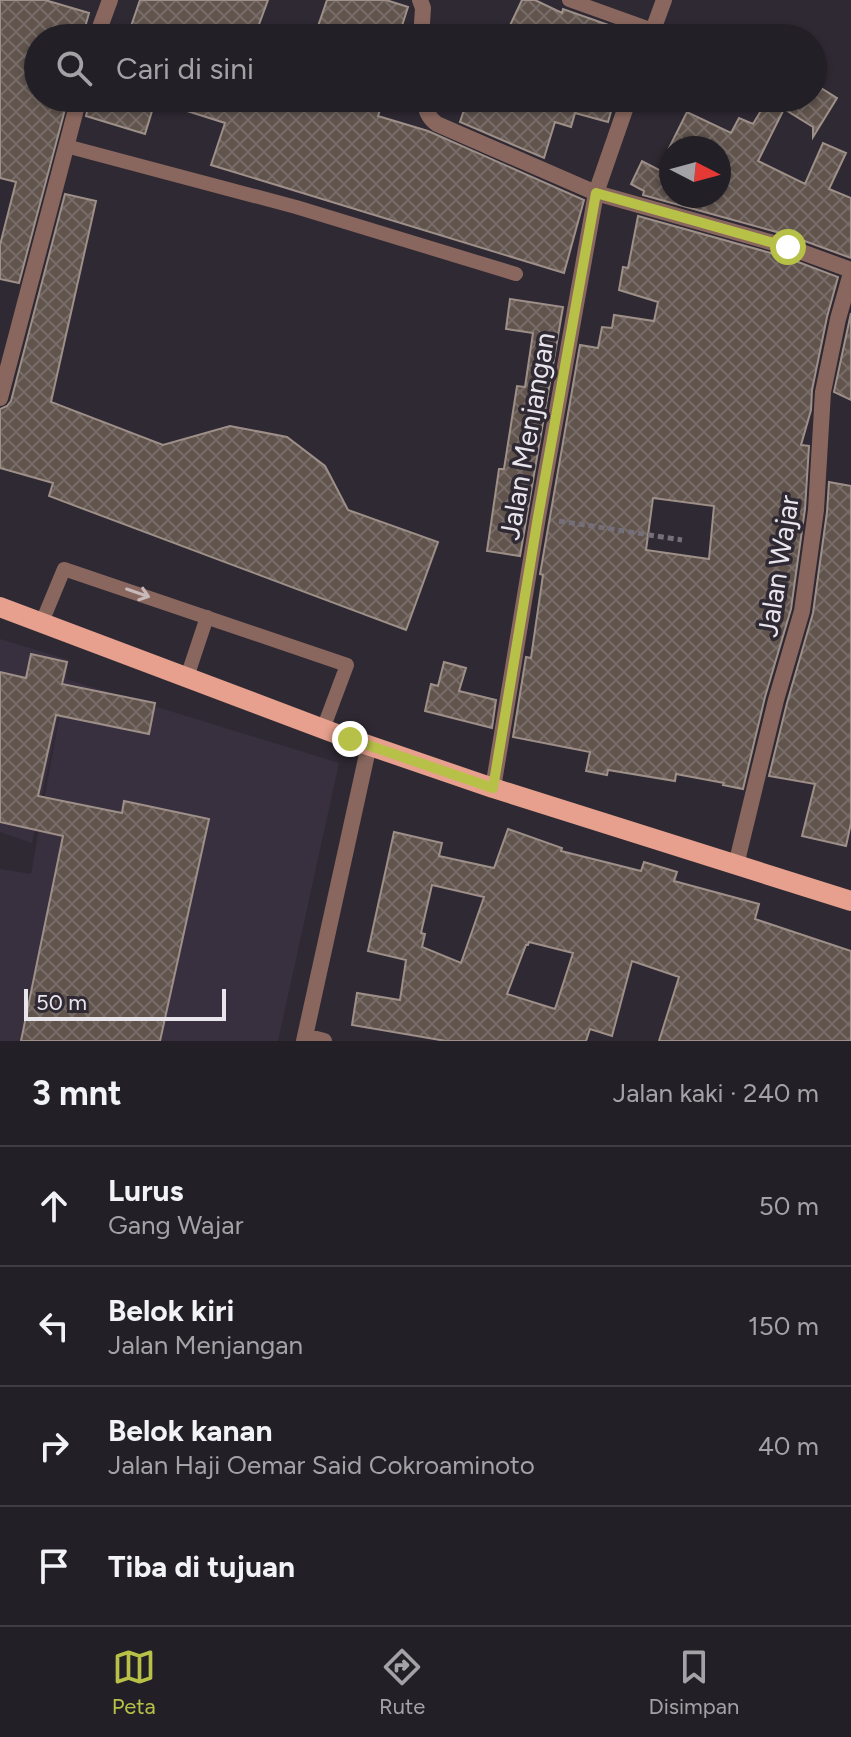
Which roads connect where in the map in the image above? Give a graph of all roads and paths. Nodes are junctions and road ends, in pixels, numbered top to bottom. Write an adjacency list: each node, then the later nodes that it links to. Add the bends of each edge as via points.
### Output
1 (110, 0): 5 (street)
2 (420, 0): 6 (street)
3 (569, 0): 7 (lane)
4 (664, 0): 8 (street)
5 (101, 24)
6 (422, 24)
7 (627, 24)
8 (655, 24)
9 (75, 112): 12 (street)
10 (427, 112): 13 (street, via 437,124)
11 (624, 112): 13 (street, Jalan Menjangan)
12 (66, 146): 15 (lane, via 296,207); 16 (street)
13 (596, 193): 14 (street); 17 (street, Jalan Menjangan)
14 (849, 268): 26 (street, Jalan Wajar, via 823,392 816,510 802,611)
15 (516, 274)
16 (0, 398)
17 (538, 517): 18 (path); 25 (street, Jalan Menjangan)
18 (682, 540)
19 (0, 607): 21 (main road)
20 (207, 617): 21 (lane, one-way to 20, via 64,569); 22 (lane); 23 (lane, via 347,665)
21 (42, 622): 22 (main road)
22 (187, 677): 23 (main road)
23 (323, 729): 24 (main road)
24 (369, 745): 25 (main road); 28 (street)
25 (493, 788): 26 (main road)
26 (736, 865): 27 (main road)
27 (851, 901)
28 (304, 1038): 29 (street)
29 (324, 1041)

